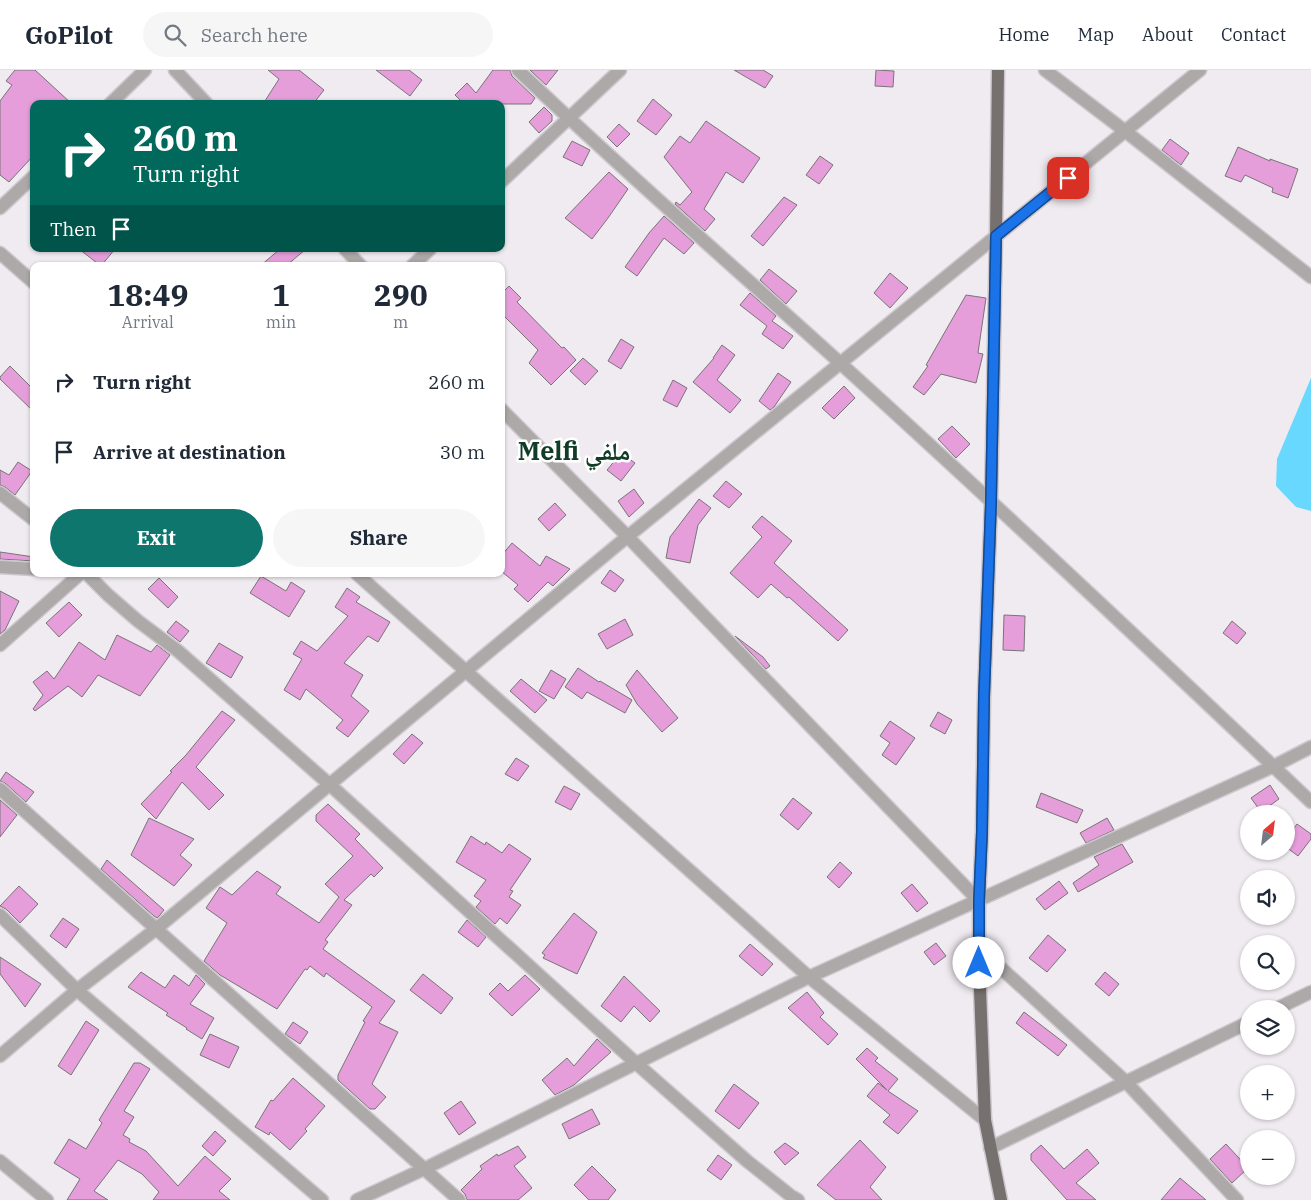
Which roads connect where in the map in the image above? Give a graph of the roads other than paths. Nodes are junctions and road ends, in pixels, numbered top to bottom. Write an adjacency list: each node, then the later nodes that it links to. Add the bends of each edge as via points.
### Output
1 (145, 70): 8 (street)
2 (175, 70): 9 (street)
3 (518, 70): 10 (street)
4 (620, 70): 10 (street)
5 (998, 70): 15 (main road)
6 (1045, 70): 11 (street)
7 (1200, 70): 11 (street)
8 (114, 100)
9 (203, 100)
10 (568, 118): 12 (street); 23 (street)
11 (1125, 131): 15 (street); 21 (street)
12 (505, 178)
13 (30, 180): 14 (street)
14 (0, 208)
15 (996, 236): 23 (street); 26 (main road)
16 (348, 252): 19 (street)
17 (427, 252): 20 (street)
18 (0, 253): 22 (street)
19 (358, 262)
20 (416, 262)
21 (1311, 278)
22 (30, 279)
23 (841, 364): 26 (street); 28 (street)
24 (505, 413): 28 (street)
25 (0, 493): 27 (street)
26 (991, 502): 37 (street); 41 (main road)
27 (30, 517)
28 (628, 537): 35 (street); 41 (street)
29 (0, 567): 30 (street)
30 (30, 568)
31 (77, 577): 34 (street)
32 (90, 577): 38 (street)
33 (360, 577): 35 (street)
34 (0, 645)
35 (466, 672): 38 (street); 45 (street)
36 (1311, 747): 37 (street)
37 (1274, 766): 40 (street); 41 (street)
38 (329, 784): 43 (street); 51 (street)
39 (0, 789): 43 (street)
40 (1311, 802)
41 (979, 901): 44 (main road); 45 (street)
42 (0, 915): 46 (street)
43 (156, 929): 46 (street); 56 (street)
44 (979, 948): 52 (street); 53 (main road)
45 (809, 977): 51 (street); 53 (street)
46 (77, 990): 50 (street); 58 (street)
47 (1311, 992): 48 (street)
48 (1295, 1000)
49 (1240, 1026): 52 (street)
50 (0, 1056)
51 (637, 1064): 56 (street); 61 (street, via 746,1161)
52 (1125, 1081): 54 (street); 63 (street)
53 (985, 1120): 54 (main road)
54 (990, 1148): 62 (main road)
55 (0, 1161): 57 (street)
56 (424, 1169): 59 (street); 60 (street)
57 (47, 1200)
58 (322, 1200)
59 (357, 1200)
60 (459, 1200)
61 (798, 1200)
62 (1001, 1200)
63 (1237, 1200)

